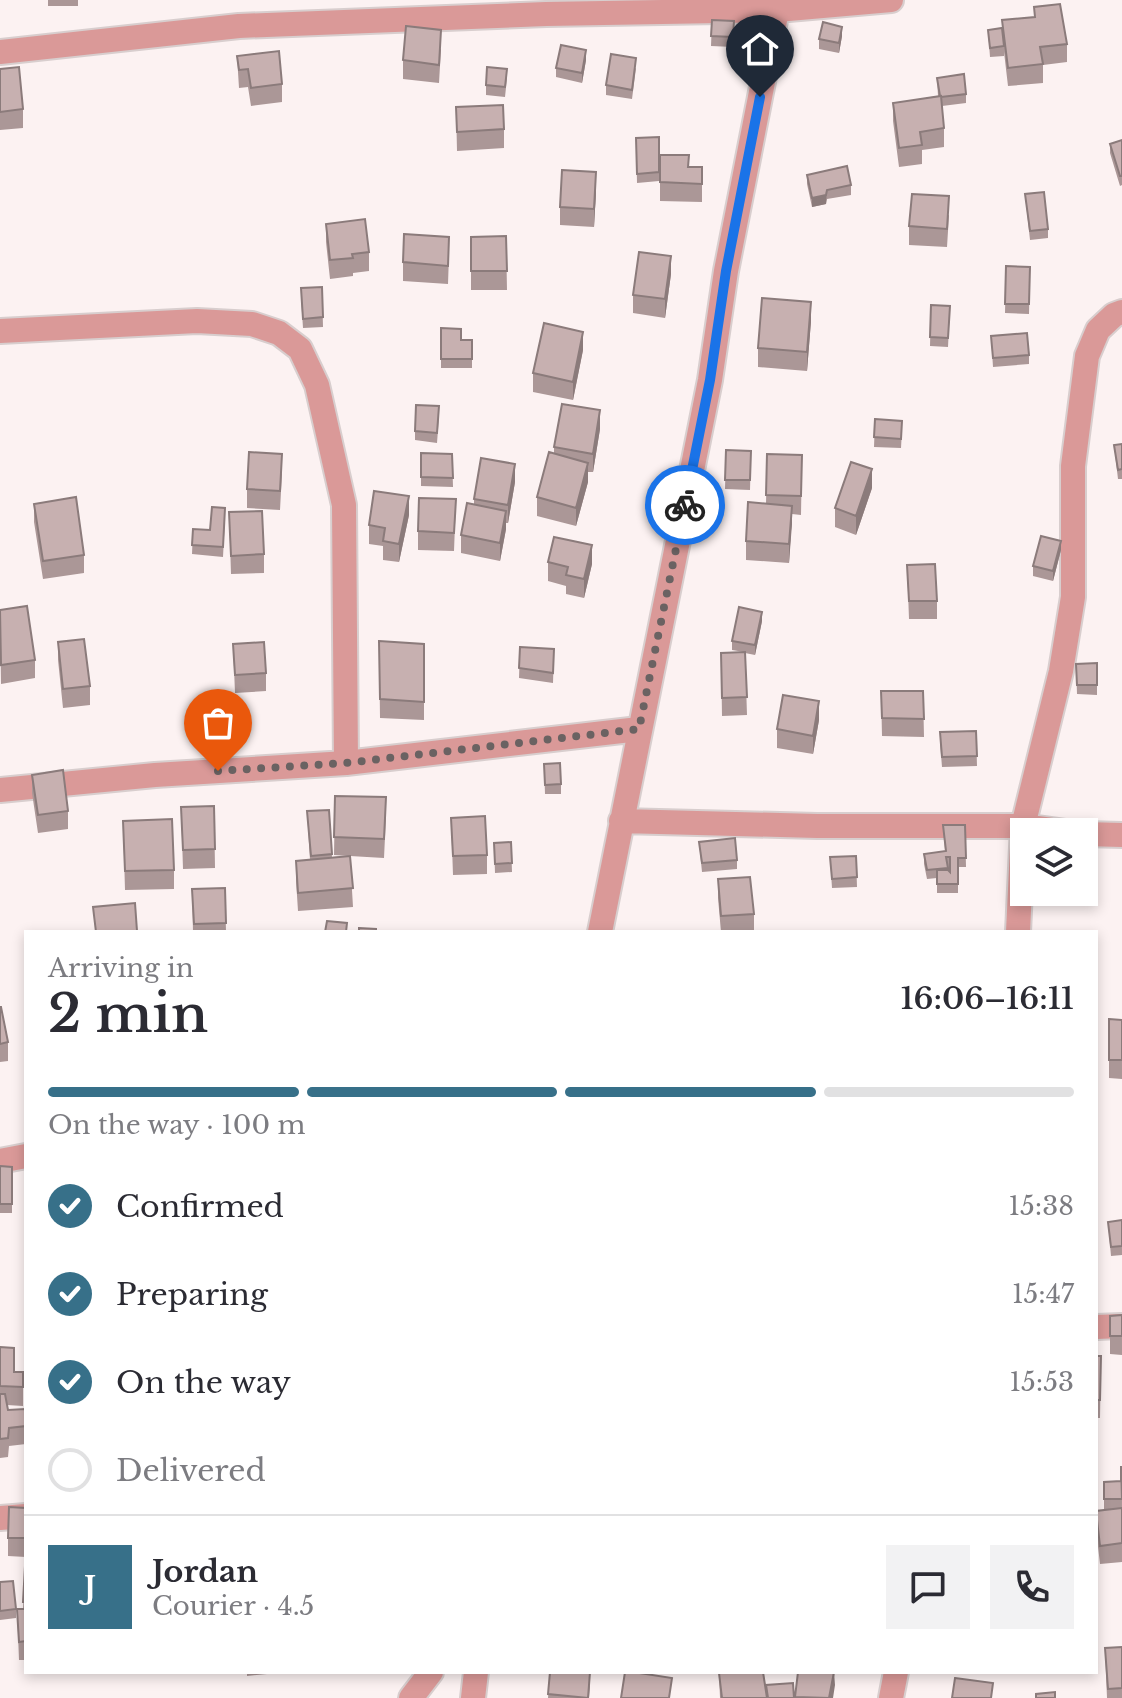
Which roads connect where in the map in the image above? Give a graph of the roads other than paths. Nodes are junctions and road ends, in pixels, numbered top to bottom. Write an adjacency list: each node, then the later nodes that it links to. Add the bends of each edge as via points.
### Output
1 (891, 0): 2 (street)
2 (778, 5): 3 (street, via 239,26); 6 (street)
3 (0, 52)
4 (1122, 312): 9 (street, via 1098,330 1087,356 1073,466 1070,620)
5 (0, 331): 7 (street, via 197,321 252,324 279,333 300,349 317,385 344,505)
6 (639, 729): 7 (street); 10 (street)
7 (346, 763): 8 (street)
8 (0, 790)
9 (1025, 818)
10 (621, 821): 11 (street); 15 (street)
11 (1010, 826)
12 (1098, 834): 13 (street)
13 (1122, 835)
14 (1019, 906): 16 (street)
15 (600, 930)
16 (1018, 930)
17 (24, 1156): 18 (street)
18 (0, 1161)
19 (1122, 1326): 20 (street)
20 (1098, 1327)
21 (24, 1516): 22 (street)
22 (0, 1518)
23 (430, 1674): 27 (street)
24 (476, 1674): 28 (street)
25 (896, 1674): 29 (street)
26 (400, 1698): 27 (street)
27 (412, 1698)
28 (473, 1698)
29 (891, 1698)

